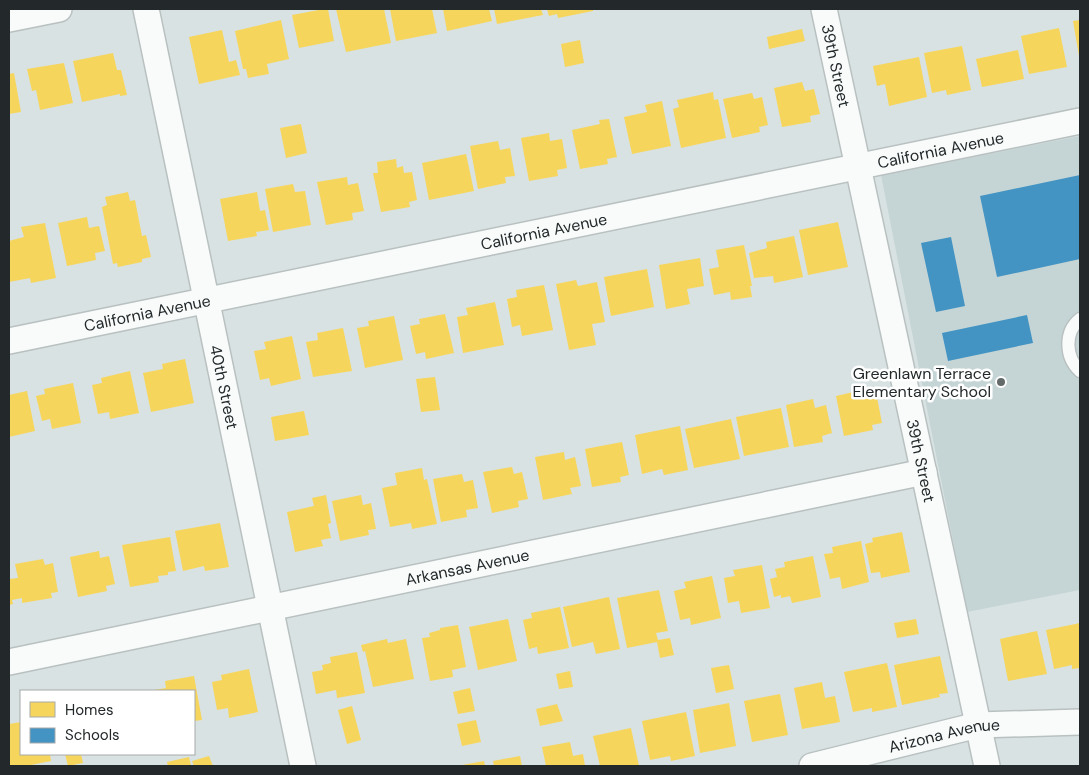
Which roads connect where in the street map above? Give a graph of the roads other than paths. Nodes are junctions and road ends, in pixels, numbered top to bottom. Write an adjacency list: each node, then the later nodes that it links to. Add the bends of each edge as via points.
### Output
1 (59, 9): 4 (street)
2 (146, 9): 7 (street, 40th Street)
3 (824, 9): 6 (street, 39th Street)
4 (9, 19)
5 (1080, 121): 6 (street, California Avenue)
6 (857, 166): 7 (street, California Avenue); 11 (street, 39th Street)
7 (205, 300): 9 (street, California Avenue); 12 (street, 40th Street)
8 (1080, 319): 10 (lane, via 1072,326 1068,348 1075,367)
9 (9, 341)
10 (1080, 371)
11 (924, 472): 12 (street, Arkansas Avenue); 15 (street, 39th Street)
12 (270, 607): 13 (street, Arkansas Avenue); 16 (street, 40th Street)
13 (9, 662)
14 (1080, 722): 15 (street, Arizona Avenue)
15 (978, 725): 17 (street, Arizona Avenue); 18 (street, 39th Street)
16 (303, 766)
17 (812, 766)
18 (987, 766)

